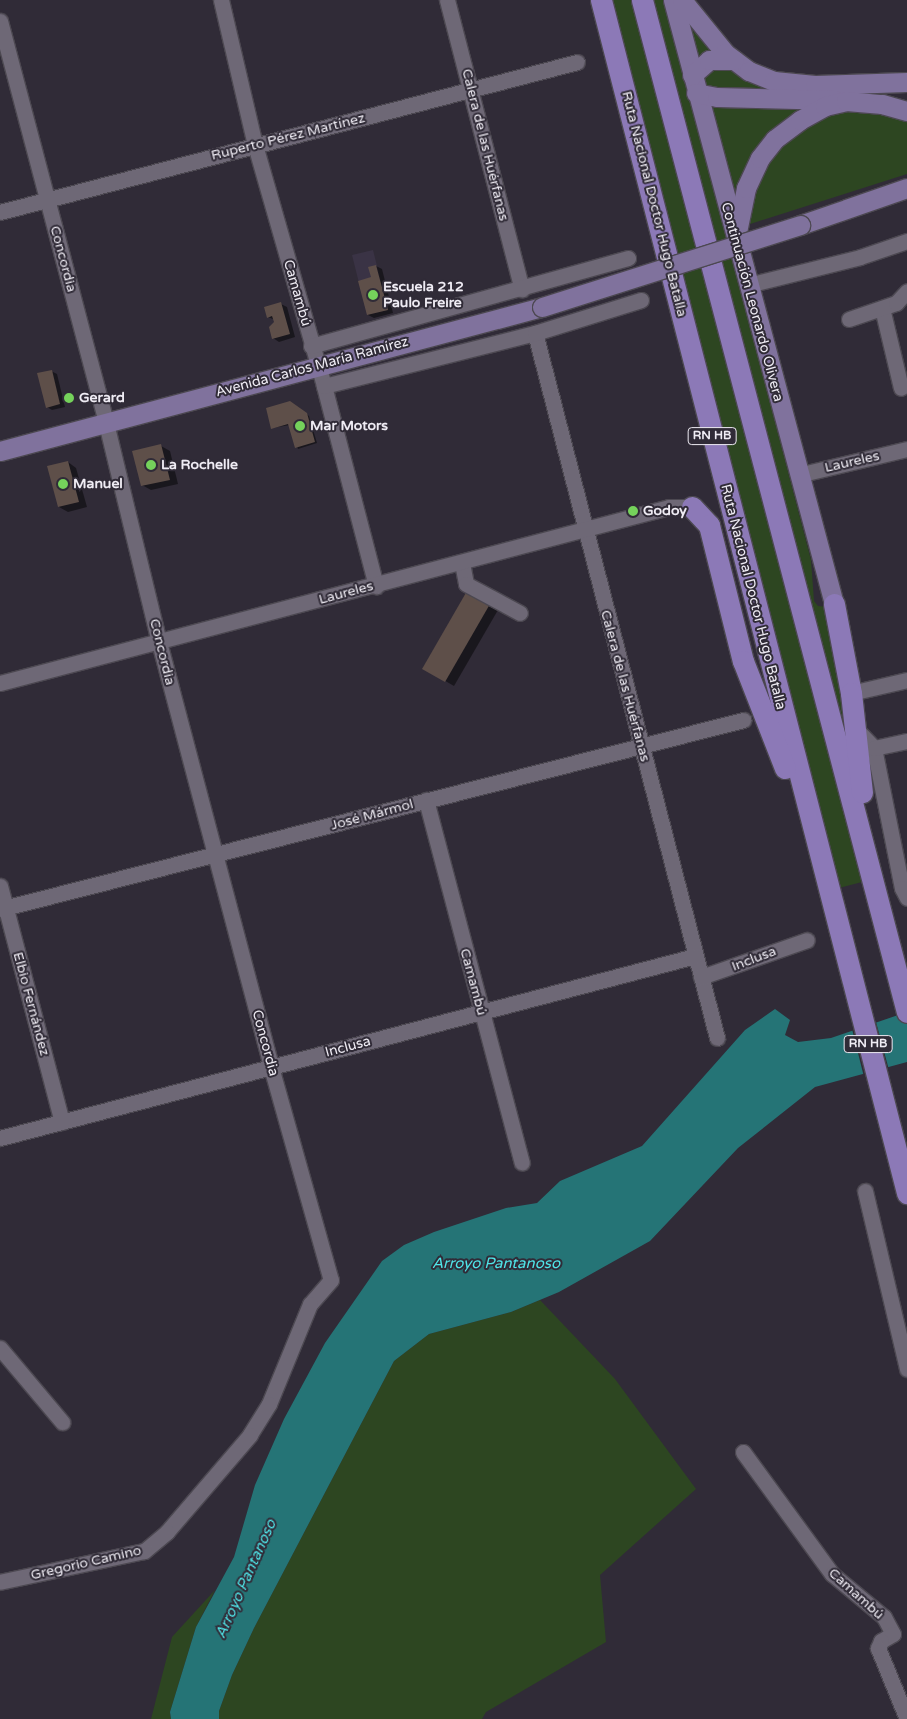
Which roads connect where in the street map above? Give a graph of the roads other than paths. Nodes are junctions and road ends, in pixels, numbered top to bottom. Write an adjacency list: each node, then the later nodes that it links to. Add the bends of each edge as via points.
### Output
1 (221, 0): 17 (street, Camambú)
2 (447, 0): 13 (street, Calera de las Huérfanas)
3 (601, 0): 56 (highway, Ruta Nacional Doctor Hugo Batalla / RN HB)
4 (642, 0): 53 (highway, RN HB)
5 (673, 0): 11 (main road, Continuación Leonardo Olivera)
6 (682, 0): 8 (main road, via 717,46)
7 (0, 21): 19 (street, Concordia)
8 (734, 60): 11 (main road, via 709,60); 12 (main road, via 774,80 795,84)
9 (576, 62): 13 (street, Ruperto Pérez Martínez)
10 (907, 82): 12 (main road)
11 (694, 84): 15 (main road, via 717,97); 21 (main road, Continuación Leonardo Olivera)
12 (854, 84): 14 (main road)
13 (472, 90): 17 (street, Ruperto Pérez Martínez); 24 (street, Calera de las Huérfanas)
14 (907, 97)
15 (846, 101): 16 (main road, via 882,104); 21 (main road, via 825,106 775,139 760,158 746,188)
16 (907, 112)
17 (255, 145): 19 (street, Ruperto Pérez Martínez); 29 (street, Camambú)
18 (907, 188): 30 (main road, Avenida Carlos María Ramírez, bridge, via 542,307)
19 (47, 200): 20 (street, Ruperto Pérez Martínez); 33 (street, Concordia)
20 (0, 212)
21 (736, 240): 23 (main road, Continuación Leonardo Olivera)
22 (906, 245): 23 (street)
23 (748, 285): 36 (main road, Continuación Leonardo Olivera)
24 (522, 290): 28 (street, Avenida Carlos María Ramírez, via 623,260 636,302); 29 (street, Avenida Carlos María Ramírez)
25 (907, 291): 26 (street, via 896,303)
26 (882, 308): 27 (street); 32 (street)
27 (849, 318)
28 (535, 334): 31 (street, Avenida Carlos María Ramírez); 38 (street, Calera de las Huérfanas)
29 (311, 346): 30 (street, Camambú)
30 (317, 366): 31 (street, Camambú); 33 (main road, Avenida Carlos María Ramírez)
31 (324, 386): 40 (street, Camambú)
32 (901, 388)
33 (106, 423): 35 (main road, Avenida Carlos María Ramírez); 43 (street, Concordia)
34 (907, 449): 36 (street, Laureles)
35 (0, 451)
36 (798, 475): 41 (main road, Continuación Leonardo Olivera)
37 (692, 507): 38 (street, Laureles, via 669,507); 56 (highway, via 709,525 743,661)
38 (584, 531): 39 (street, Laureles); 50 (street, Calera de las Huérfanas)
39 (462, 564): 40 (street, Laureles); 42 (street, via 466,584)
40 (376, 586): 43 (street, Laureles)
41 (834, 604): 46 (highway)
42 (520, 613)
43 (159, 642): 45 (street, Laureles); 54 (street, Concordia)
44 (907, 680): 46 (street)
45 (0, 683)
46 (851, 693): 48 (highway)
47 (743, 720): 50 (street, José Mármol)
48 (855, 728): 51 (street); 53 (highway)
49 (907, 741): 51 (street)
50 (640, 744): 52 (street, José Mármol); 61 (street, Calera de las Huérfanas)
51 (874, 748): 55 (street)
52 (426, 800): 54 (street, José Mármol); 63 (street, Camambú)
53 (868, 855): 64 (highway, RN HB)
54 (216, 856): 59 (street, José Mármol); 66 (street, Concordia)
55 (902, 861): 58 (street)
56 (823, 871): 71 (highway, Ruta Nacional Doctor Hugo Batalla / RN HB)
57 (0, 886): 59 (street, Elbio Fernández)
58 (907, 898)
59 (3, 908): 67 (street, Elbio Fernández)
60 (807, 940): 62 (street, Inclusa)
61 (696, 956): 62 (street, Calera de las Huérfanas); 63 (street, Inclusa)
62 (701, 978): 65 (street, Calera de las Huérfanas)
63 (480, 1012): 66 (street, Inclusa); 69 (street, Camambú)
64 (907, 1012)
65 (716, 1038)
66 (271, 1067): 67 (street, Inclusa); 72 (street, Concordia)
67 (62, 1122): 68 (street, Inclusa)
68 (0, 1138)
69 (522, 1163)
70 (865, 1190): 74 (street)
71 (907, 1193)
72 (331, 1280): 77 (street, Gregorio Camino, via 310,1304 277,1387 250,1435 167,1532 144,1551)
73 (0, 1348): 75 (street)
74 (907, 1369)
75 (62, 1422)
76 (743, 1452): 78 (street, Camambú, via 832,1574)
77 (0, 1582)
78 (900, 1632): 79 (street, Camambú, via 878,1648)
79 (907, 1719)

